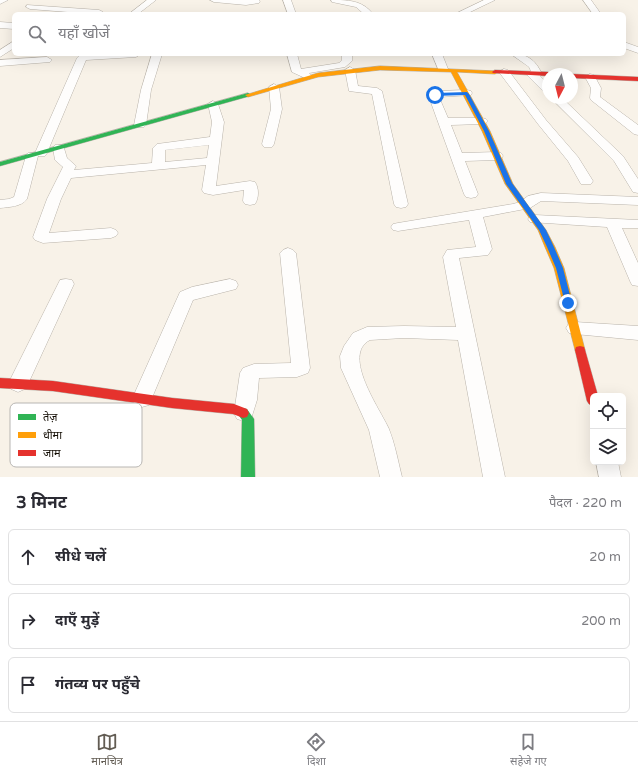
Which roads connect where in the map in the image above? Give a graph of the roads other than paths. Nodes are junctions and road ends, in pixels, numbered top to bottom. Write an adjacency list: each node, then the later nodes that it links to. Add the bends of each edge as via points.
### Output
1 (4, 0): 9 (street)
2 (152, 0): 15 (street)
3 (214, 0): 8 (street, via 246,3)
4 (287, 0): 16 (street)
5 (335, 0): 17 (street, via 359,5)
6 (491, 0): 18 (street)
7 (587, 0): 19 (street)
8 (256, 1)
9 (0, 2)
10 (77, 2): 12 (street)
11 (30, 7): 12 (street)
12 (65, 9): 13 (street); 14 (street)
13 (61, 12)
14 (99, 12)
15 (136, 12)
16 (291, 12)
17 (367, 12)
18 (463, 12)
19 (596, 12)
20 (0, 25): 21 (street)
21 (12, 26)
22 (0, 40): 23 (street)
23 (12, 42)
24 (12, 44): 27 (street)
25 (626, 46): 26 (street)
26 (638, 50)
27 (0, 54)
28 (95, 56): 57 (street, via 81,60)
29 (156, 56): 50 (street)
30 (292, 56): 41 (street, via 294,67)
31 (347, 56): 41 (street, via 347,61 342,65)
32 (438, 56): 36 (street)
33 (519, 56): 39 (street, via 533,65)
34 (47, 60): 35 (street)
35 (0, 63)
36 (445, 68): 37 (street); 38 (street); 47 (street)
37 (350, 70): 41 (street); 71 (street, via 353,89 377,91)
38 (504, 72): 39 (street); 64 (street, via 574,160)
39 (535, 72): 40 (street); 45 (street)
40 (542, 73)
41 (304, 75): 46 (street)
42 (578, 76): 43 (street)
43 (590, 77): 44 (street); 53 (street, via 596,88 594,98)
44 (638, 79)
45 (542, 82)
46 (274, 87): 48 (street); 55 (street, via 278,100)
47 (467, 94): 51 (street, via 434,96); 52 (street)
48 (213, 104): 50 (street); 54 (street, via 218,116)
49 (562, 104): 65 (street, via 619,159)
50 (140, 121): 56 (street)
51 (444, 122): 52 (street); 59 (street)
52 (482, 122): 58 (street)
53 (638, 131)
54 (216, 140): 60 (street); 62 (street, via 161,147)
55 (268, 144)
56 (59, 148): 57 (street); 63 (street, via 61,160 70,166)
57 (40, 151): 61 (street); 70 (street, via 20,199)
58 (497, 156): 59 (street); 69 (street)
59 (457, 157): 66 (street)
60 (212, 161): 62 (street); 67 (street, via 209,190 250,185)
61 (0, 164)
62 (158, 166): 63 (street)
63 (65, 175): 77 (street, via 40,237)
64 (586, 181)
65 (638, 189)
66 (471, 194)
67 (250, 201)
68 (638, 201): 69 (street, via 541,197)
69 (523, 203): 72 (street); 73 (street)
70 (0, 204)
71 (401, 204)
72 (475, 214): 76 (street); 84 (street, via 483,252 451,255)
73 (535, 219): 74 (street); 82 (street, via 560,268)
74 (613, 223): 75 (street); 79 (street)
75 (638, 224)
76 (398, 227)
77 (111, 233)
78 (288, 253): 88 (street, via 301,368 250,373)
79 (638, 281)
80 (66, 284): 85 (street)
81 (230, 285): 87 (street, via 192,292 186,296)
82 (575, 328): 83 (street); 86 (street)
83 (638, 333)
84 (466, 334): 91 (street, via 367,334 359,338 353,346 349,356 350,368 379,430); 92 (street)
85 (17, 376): 87 (street, via 53,386)
86 (591, 393)
87 (142, 400): 88 (street, via 234,409)
88 (244, 413): 90 (street, via 248,419)
89 (608, 465): 93 (street)
90 (248, 477)
91 (391, 477)
92 (494, 477)
93 (610, 477)

